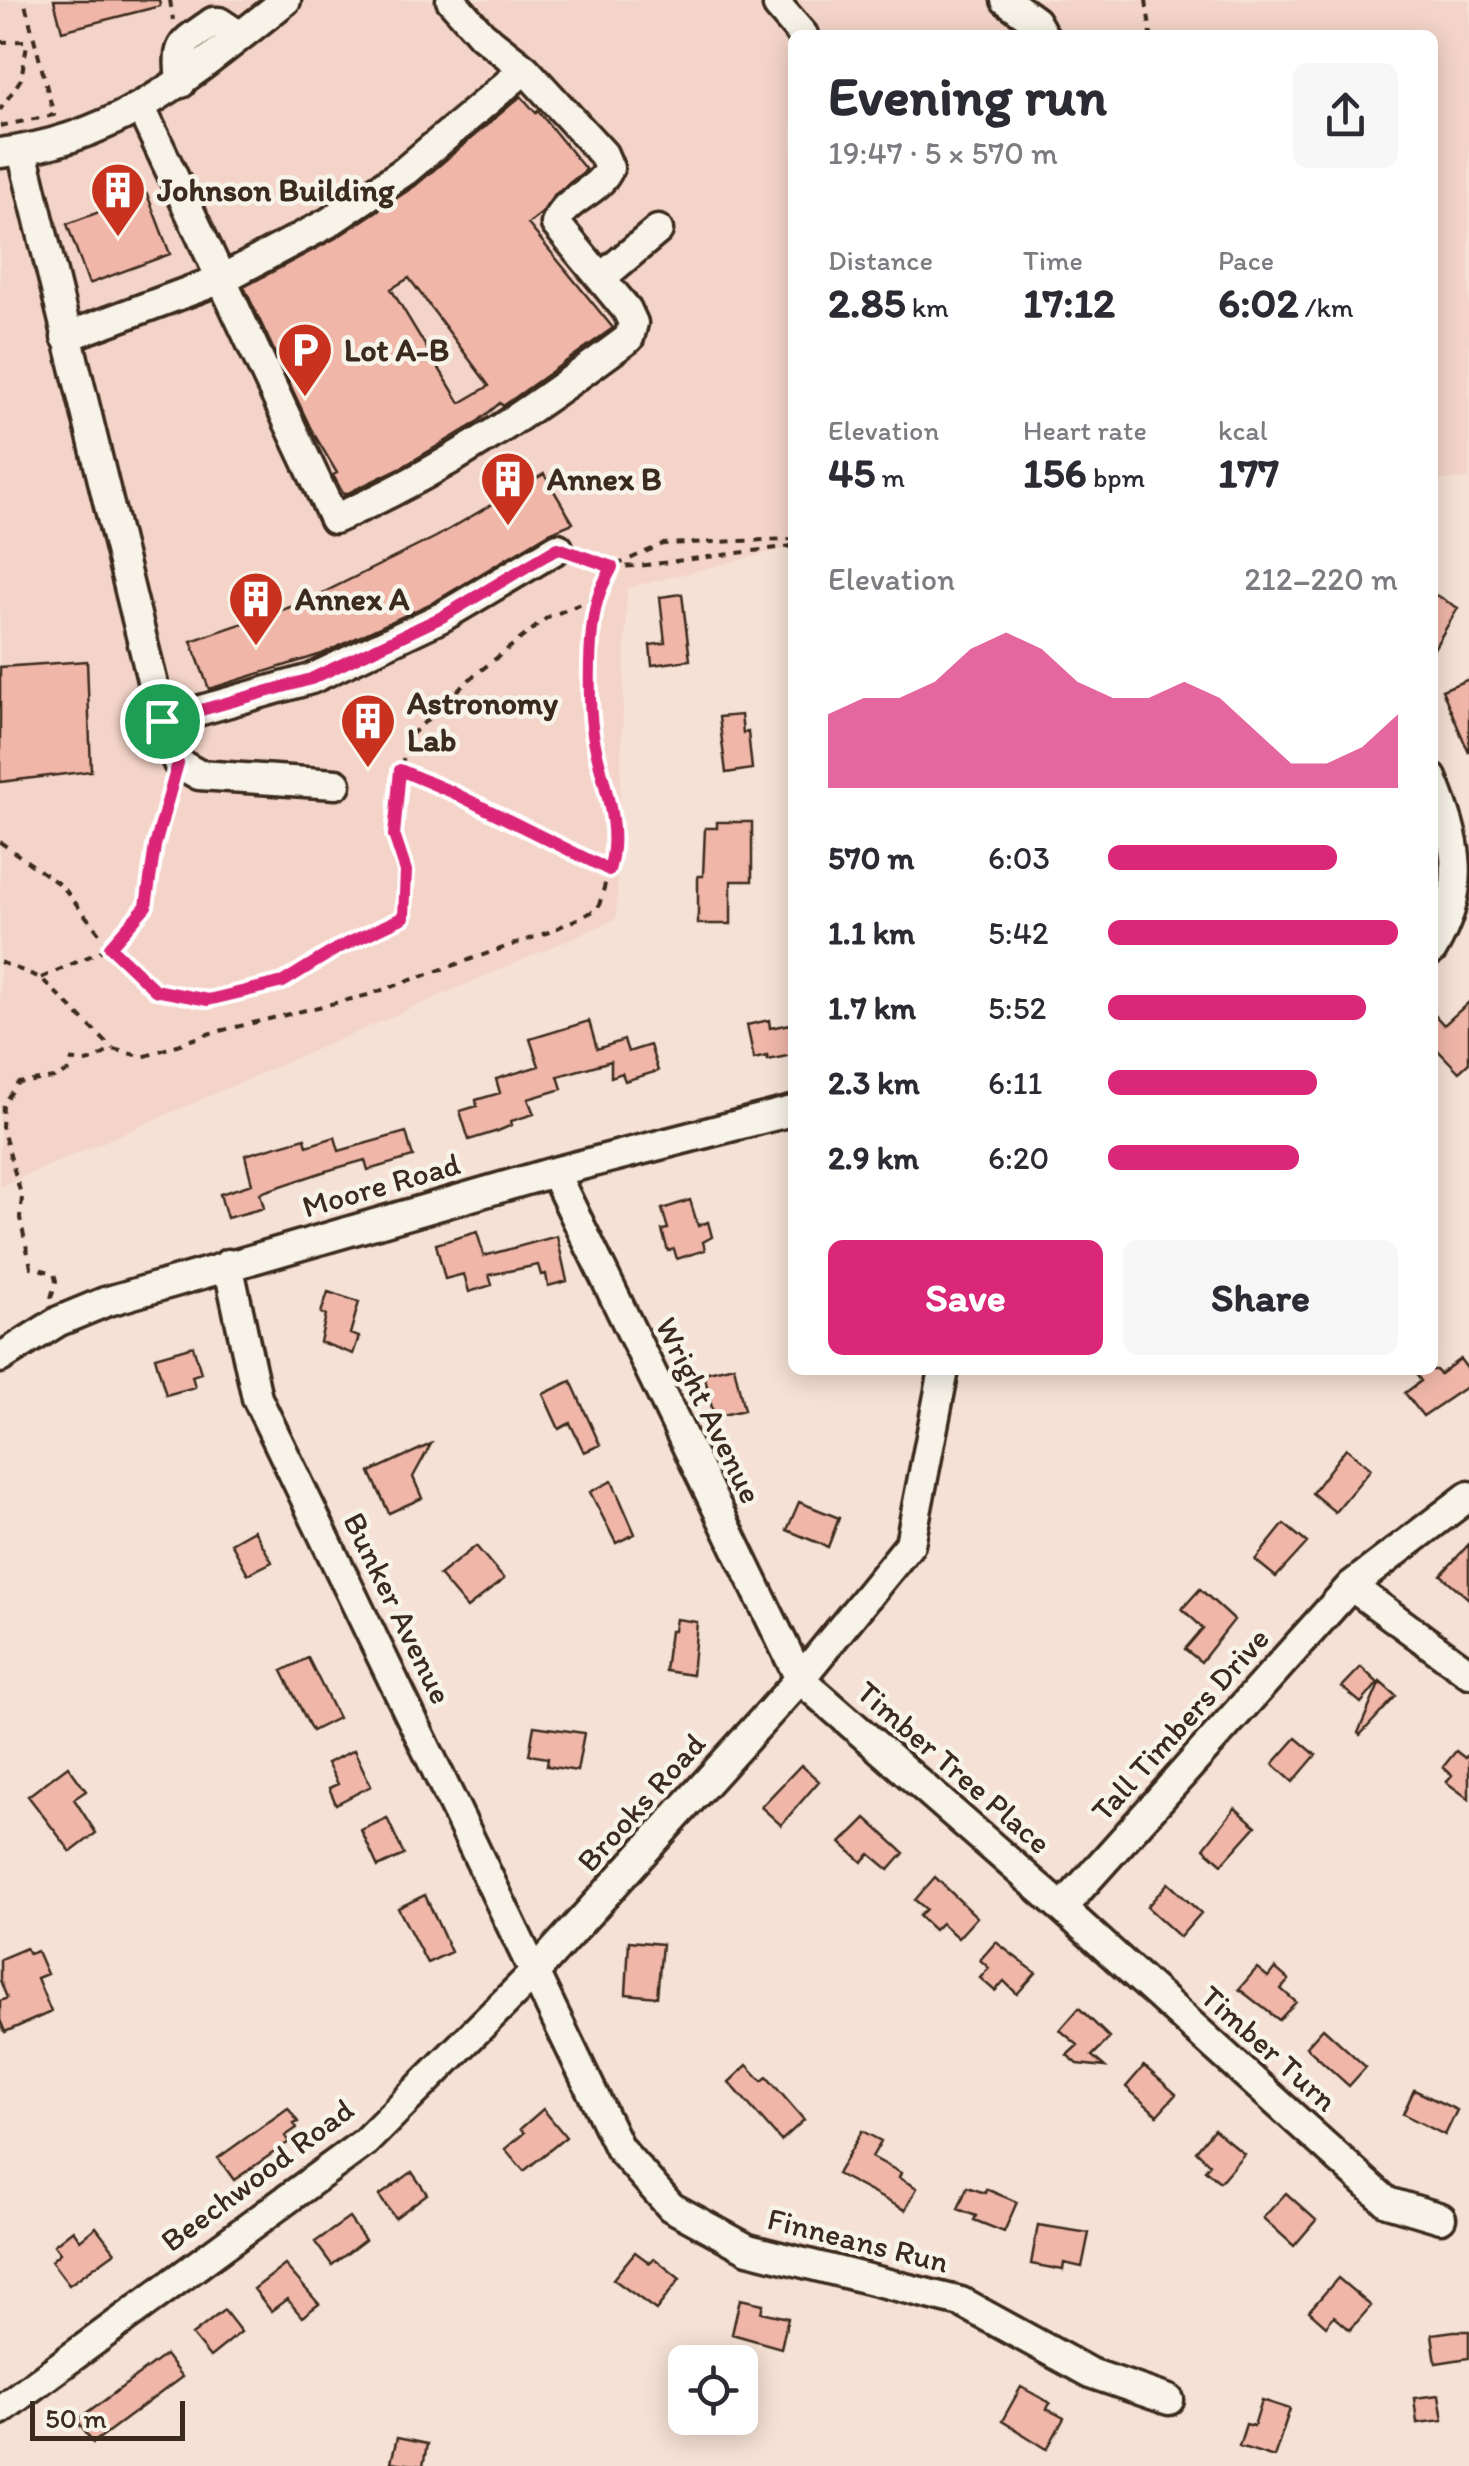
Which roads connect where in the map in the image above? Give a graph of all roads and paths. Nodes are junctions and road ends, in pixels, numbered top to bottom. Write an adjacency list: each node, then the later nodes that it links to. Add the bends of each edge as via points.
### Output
1 (24, 0): 11 (path)
2 (286, 0): 14 (street)
3 (450, 0): 13 (street)
4 (778, 0): 7 (street)
5 (1006, 0): 8 (street)
6 (1146, 0): 9 (path)
7 (799, 30)
8 (1040, 30)
9 (1150, 30)
10 (0, 42): 12 (path)
11 (36, 43): 12 (path); 16 (path, via 54,116)
12 (27, 44): 15 (path, via 21,79)
13 (526, 69): 19 (street, via 405,171 328,223); 20 (street, via 609,168 604,180 559,213 556,224)
14 (141, 108): 17 (street, via 93,131); 19 (street)
15 (0, 110)
16 (0, 126)
17 (11, 152): 21 (street)
18 (658, 230): 20 (street)
19 (222, 278): 20 (street, via 334,519 518,420 629,338 628,310); 21 (street)
20 (602, 278)
21 (66, 337): 27 (street)
22 (788, 542): 25 (path, via 663,544)
23 (788, 543): 25 (path)
24 (558, 548): 25 (path); 27 (street, via 442,617 311,679)
25 (612, 567): 26 (path)
26 (598, 597): 29 (path, via 548,617 470,679 410,736); 33 (path, via 591,708 614,823)
27 (162, 721): 28 (street)
28 (178, 763): 30 (street, via 199,775); 35 (path, via 146,906)
29 (400, 770): 33 (path); 35 (path, via 394,835 406,871 404,917 283,982 208,1000 155,990)
30 (336, 784)
31 (1438, 794): 34 (street, via 1458,866 1458,891)
32 (0, 842): 35 (path, via 63,887)
33 (609, 870): 38 (path, via 598,909 450,969 143,1057)
34 (1438, 940)
35 (110, 947): 37 (path)
36 (0, 962): 37 (path)
37 (41, 978): 38 (path)
38 (113, 1049): 40 (path, via 86,1064 72,1060 54,1078 18,1083)
39 (0, 1095): 40 (path)
40 (3, 1104): 44 (path, via 25,1246 31,1267 54,1274 50,1294)
41 (788, 1112): 42 (street, Moore Road)
42 (554, 1172): 43 (street, Moore Road); 50 (street, Wright Avenue)
43 (228, 1264): 44 (street, Moore Road); 52 (street, Bunker Avenue, via 257,1398)
44 (60, 1321): 45 (street, Moore Road)
45 (0, 1358)
46 (943, 1375): 50 (street, Brooks Road, via 910,1544)
47 (1469, 1496): 48 (street, Tall Timbers Drive)
48 (1351, 1586): 49 (street); 51 (street, Tall Timbers Drive)
49 (1469, 1673)
50 (800, 1679): 51 (street, Timber Tree Place); 52 (street, Brooks Road)
51 (1062, 1908): 53 (street, Timber Turn, via 1386,2202)
52 (535, 1972): 54 (street, Finneans Run, via 618,2148 671,2207 748,2249 960,2302 1090,2372); 55 (street, Beechwood Road, via 365,2142)
53 (1441, 2218)
54 (1168, 2400)
55 (0, 2410)

